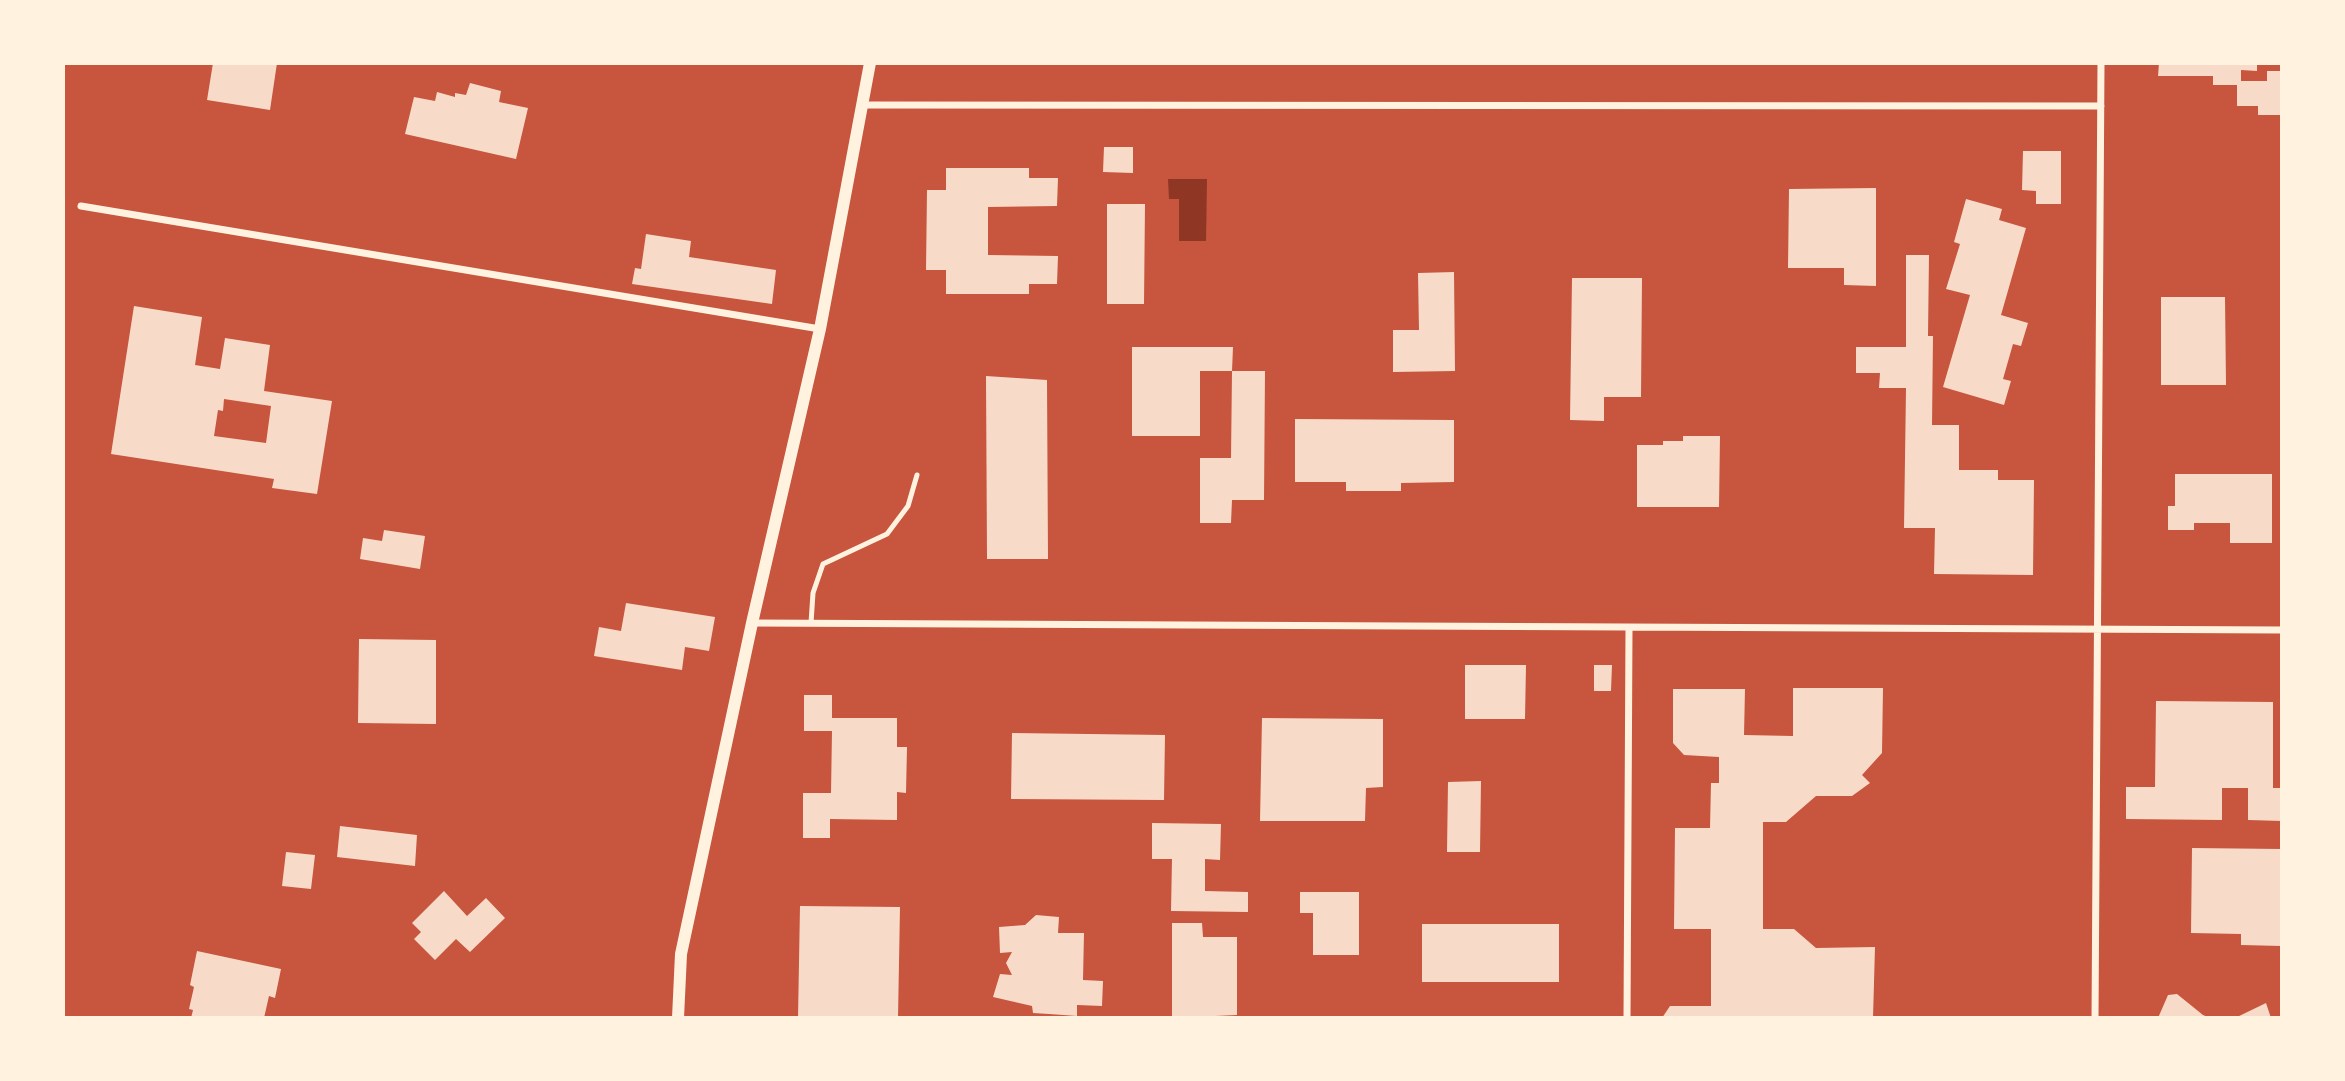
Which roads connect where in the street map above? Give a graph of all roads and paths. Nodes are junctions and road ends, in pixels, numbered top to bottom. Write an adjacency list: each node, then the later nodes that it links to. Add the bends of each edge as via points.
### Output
1 (870, 63): 3 (street)
2 (2101, 63): 4 (street)
3 (863, 105): 4 (street); 6 (street)
4 (2101, 106): 11 (street)
5 (81, 206): 6 (street)
6 (820, 329): 8 (street)
7 (918, 475): 9 (lane, via 908,506 887,534 823,564 813,593)
8 (751, 623): 9 (street); 13 (street, via 681,954)
9 (811, 623): 10 (street)
10 (1629, 628): 11 (street); 14 (street)
11 (2097, 630): 12 (street); 15 (street)
12 (2282, 630)
13 (678, 1018)
14 (1627, 1018)
15 (2095, 1018)

